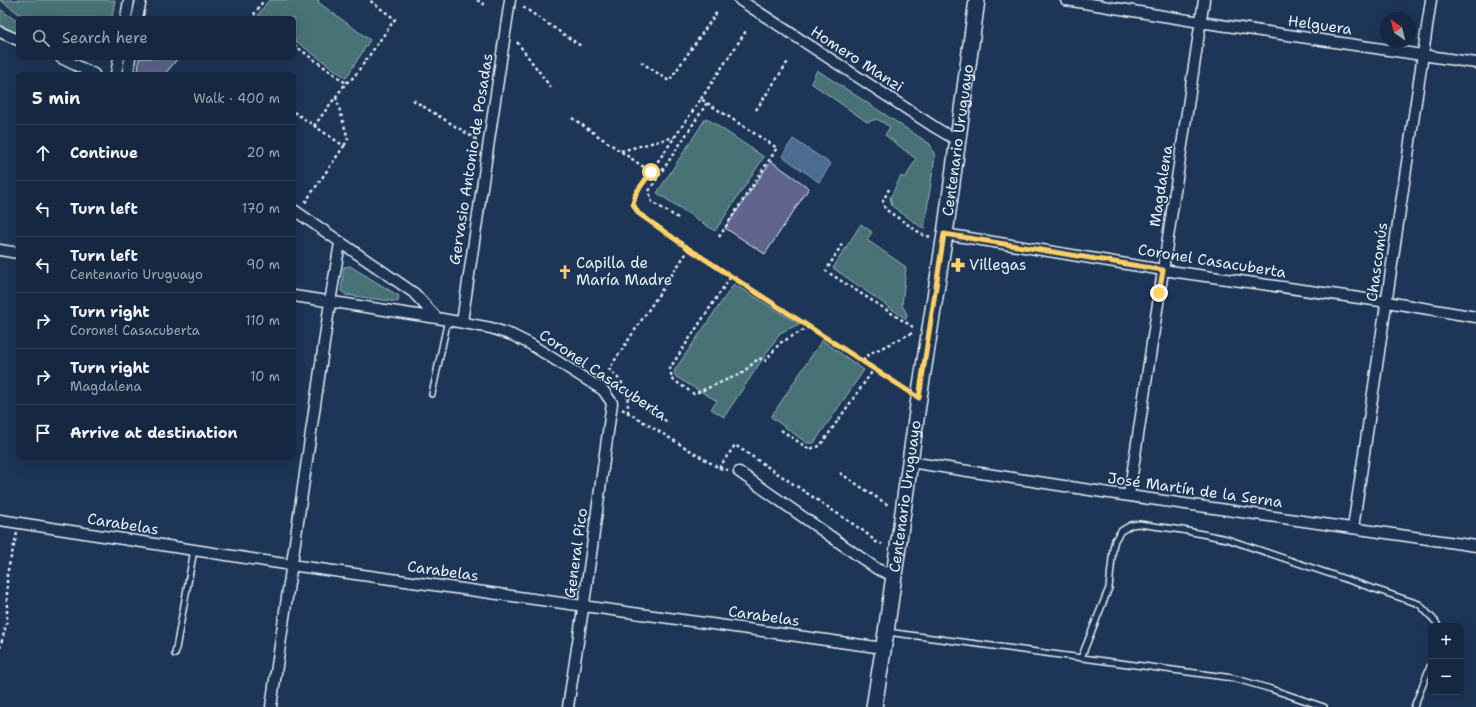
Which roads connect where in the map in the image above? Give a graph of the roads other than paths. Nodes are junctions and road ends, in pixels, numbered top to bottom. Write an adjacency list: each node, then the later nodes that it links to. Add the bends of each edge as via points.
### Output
1 (130, 0): 9 (street)
2 (141, 0): 10 (street)
3 (510, 0): 35 (street, Gervasio Antonio de Posadas)
4 (740, 0): 22 (street, Homero Manzi)
5 (977, 0): 22 (main road, Centenario Uruguayo)
6 (1066, 0): 11 (street, Helguera)
7 (1204, 0): 11 (street, Magdalena)
8 (1431, 0): 14 (street, Chascomús)
9 (126, 16)
10 (137, 16)
11 (1200, 22): 14 (street, Helguera); 28 (street, Magdalena)
12 (0, 32): 13 (street)
13 (16, 39)
14 (1422, 55): 18 (street, Helguera); 31 (street, Chascomús)
15 (65, 60): 19 (street)
16 (119, 60): 20 (street)
17 (130, 60): 21 (street)
18 (1476, 63)
19 (90, 72)
20 (116, 72)
21 (128, 72)
22 (958, 140): 24 (main road, Centenario Uruguayo)
23 (296, 212): 25 (street)
24 (938, 235): 28 (street, Coronel Casacuberta); 38 (main road, Centenario Uruguayo)
25 (340, 243): 30 (street); 33 (street, via 414,293)
26 (0, 250): 27 (street)
27 (16, 253)
28 (1163, 270): 31 (street, Coronel Casacuberta); 40 (street, Magdalena)
29 (296, 296): 30 (street)
30 (330, 302): 33 (street); 45 (street)
31 (1387, 302): 32 (street, Coronel Casacuberta); 42 (street, Chascomús)
32 (1476, 317)
33 (437, 318): 34 (street, Coronel Casacuberta)
34 (448, 319): 35 (street, Coronel Casacuberta); 36 (lane)
35 (462, 322): 37 (street, Coronel Casacuberta, via 508,333 530,344 603,390)
36 (432, 394)
37 (612, 403): 47 (street, General Pico)
38 (910, 462): 40 (street, José Martín de la Serna); 46 (main road, Centenario Uruguayo)
39 (739, 472): 46 (street, via 877,569)
40 (1129, 495): 42 (street, José Martín de la Serna)
41 (0, 520): 44 (street, Carabelas)
42 (1353, 528): 43 (street, José Martín de la Serna)
43 (1476, 546)
44 (194, 550): 45 (street, Carabelas); 51 (lane)
45 (291, 565): 47 (street, Carabelas); 54 (street)
46 (894, 576): 49 (main road, Centenario Uruguayo)
47 (583, 605): 50 (street, Carabelas); 55 (street, General Pico)
48 (1436, 623): 52 (lane, via 1418,604 1227,539 1139,524 1121,531 1115,540 1109,588)
49 (886, 632): 50 (main road, Centenario Uruguayo); 52 (lane)
50 (883, 648): 56 (main road, Centenario Uruguayo)
51 (175, 654)
52 (1082, 658): 57 (lane, via 1232,678)
53 (1428, 672): 58 (lane)
54 (271, 707)
55 (568, 707)
56 (874, 707)
57 (1324, 707)
58 (1414, 707)

